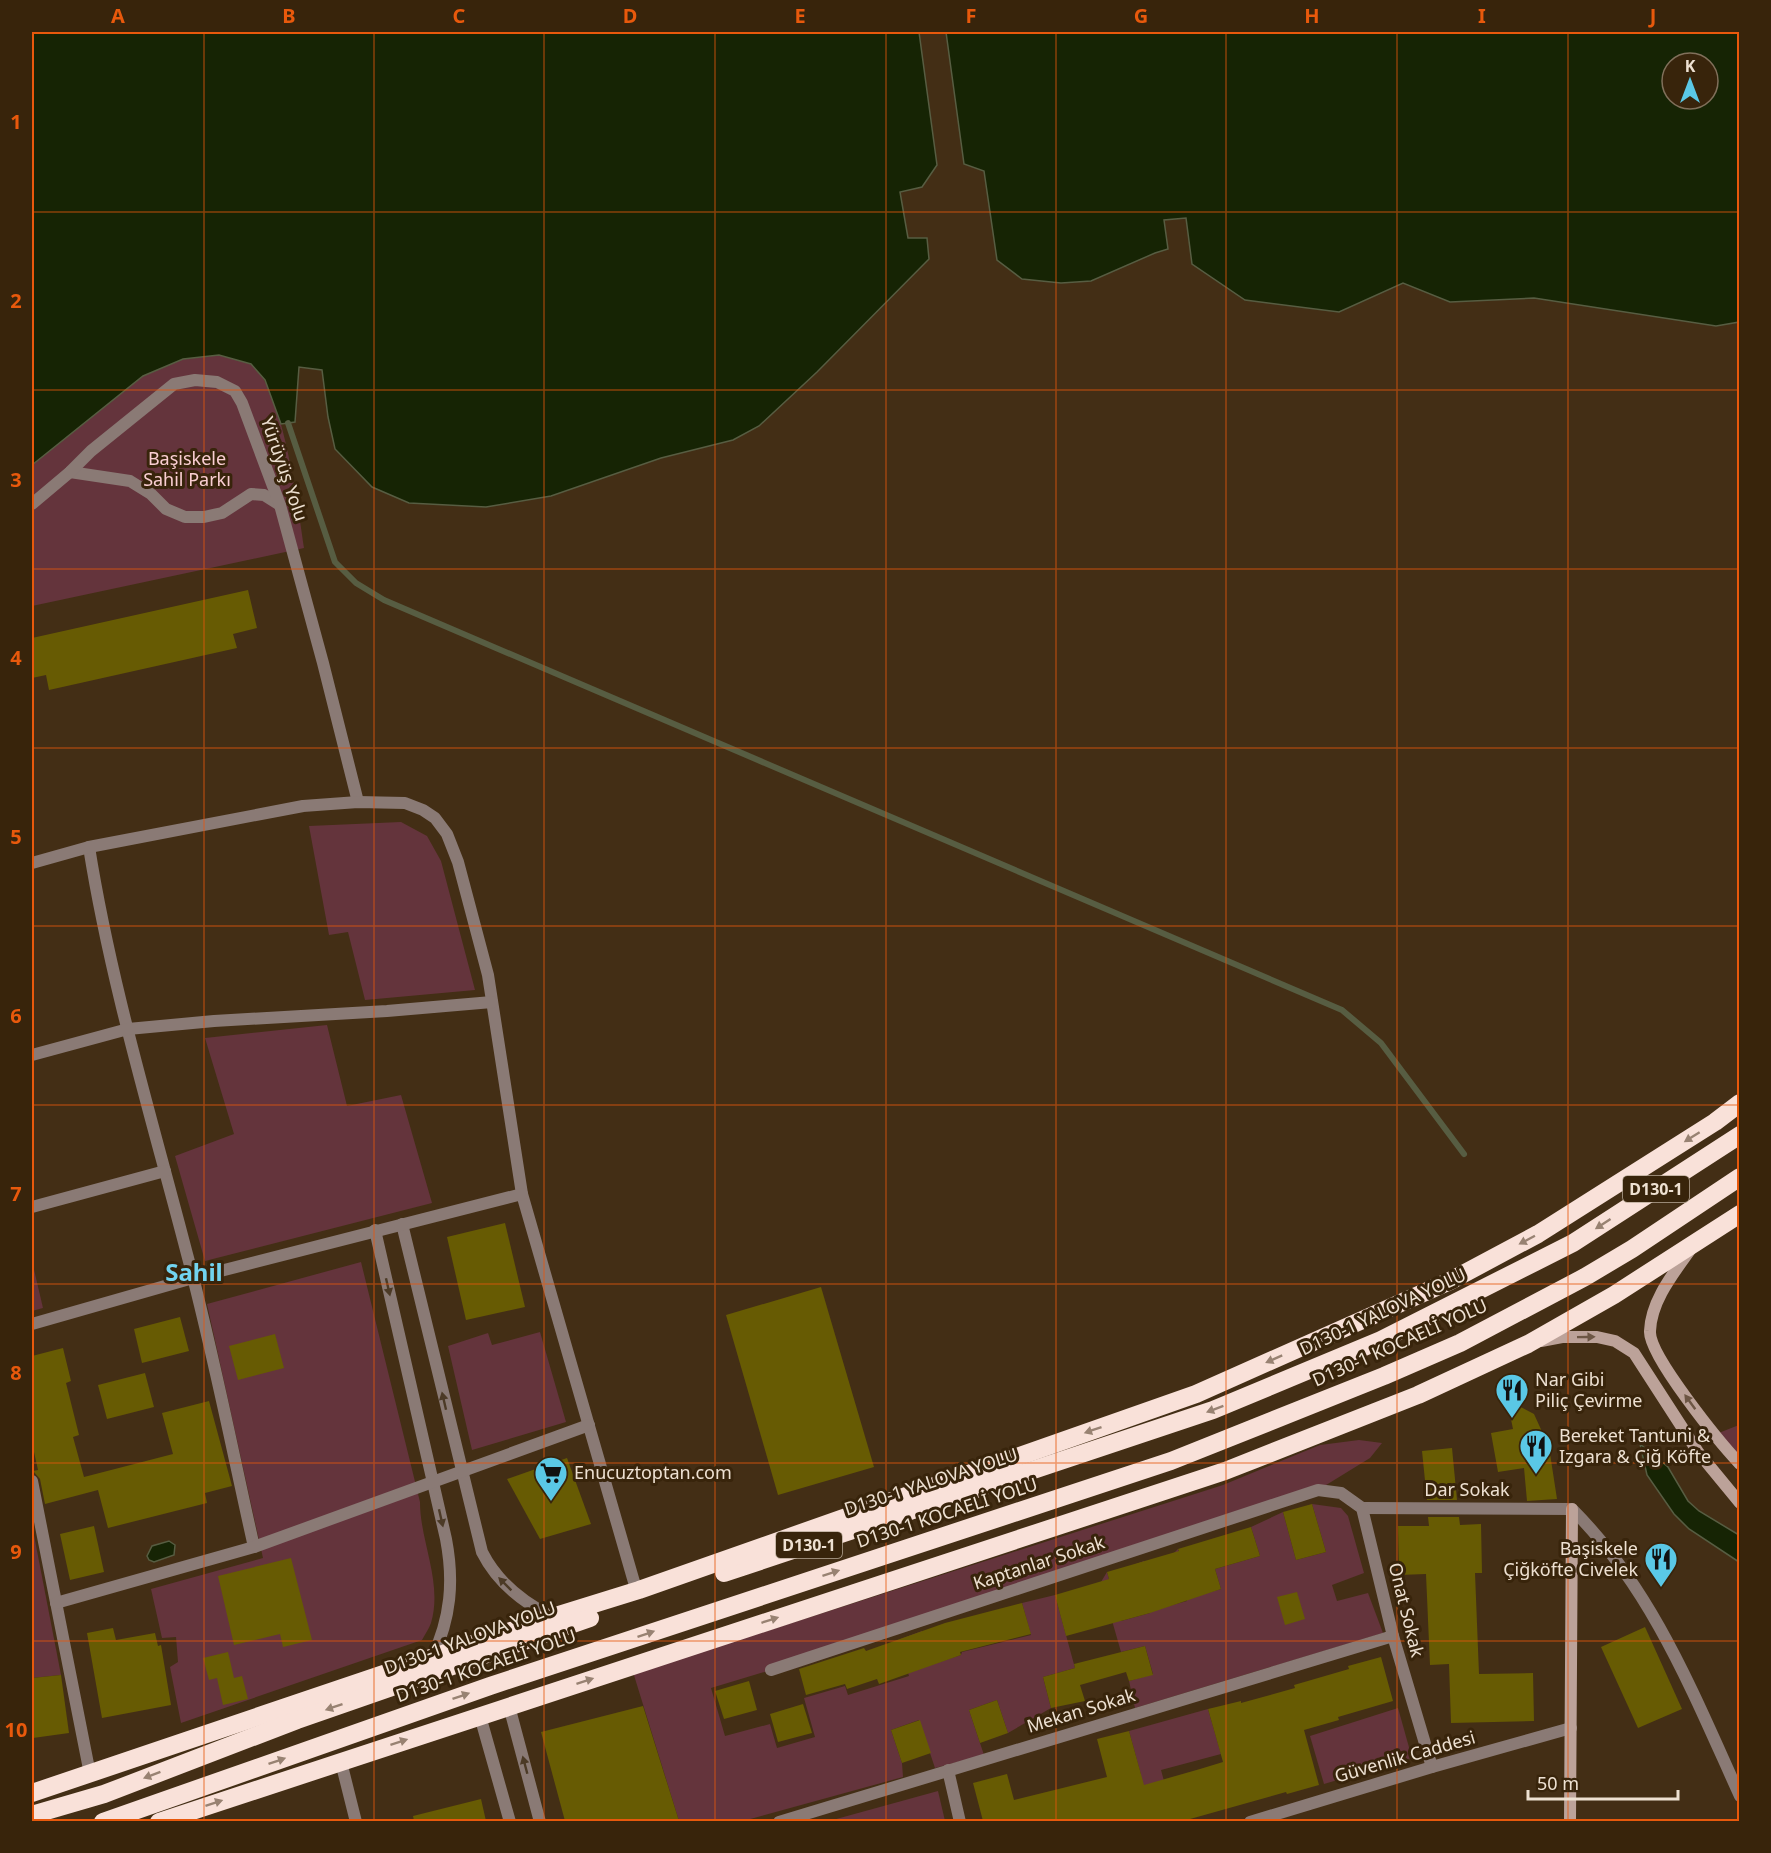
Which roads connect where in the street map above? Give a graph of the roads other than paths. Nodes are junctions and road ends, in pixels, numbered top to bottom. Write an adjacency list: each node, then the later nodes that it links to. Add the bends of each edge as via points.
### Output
1 (70, 472): 2 (street, Yürüyüş Yolu); 3 (street, via 130,481 166,509 185,517 222,513 251,494 264,495); 3 (street, Yürüyüş Yolu, via 174,384 195,380 217,382 235,391 242,403)
2 (32, 504)
3 (280, 505): 4 (street, Yürüyüş Yolu)
4 (358, 802): 5 (street, via 303,806); 7 (street, via 405,804 423,810 447,834 464,884)
5 (89, 847): 6 (street); 8 (street, via 100,918)
6 (32, 863)
7 (492, 1002): 8 (street); 14 (street)
8 (128, 1029): 9 (street); 12 (street)
9 (32, 1054)
10 (1740, 1103): 34 (highway, one-way to 34, via 1538,1234 1450,1281 1228,1380)
11 (1740, 1135): 42 (highway, D130-1 YALOVA YOLU / D130-1, one-way to 42, via 1573,1243 1381,1340 1213,1410 567,1625)
12 (165, 1171): 15 (street); 20 (street)
13 (1740, 1177): 24 (highway, D130-1 KOCAELİ YOLU / D130-1, via 1585,1277 1449,1347)
14 (522, 1194): 17 (street); 23 (street)
15 (32, 1207)
16 (1740, 1214): 19 (highway)
17 (402, 1224): 18 (street); 26 (street, one-way to 17)
18 (375, 1230): 20 (street); 28 (street, one-way to 28)
19 (1693, 1244): 22 (highway); 25 (main road, one-way to 19, via 1676,1382 1649,1335 1657,1302)
20 (194, 1278): 21 (street); 33 (street)
21 (32, 1323)
22 (1528, 1344): 29 (main road, one-way to 29, via 1562,1337 1597,1336 1634,1353 1698,1452); 32 (highway, via 1418,1395 1257,1458)
23 (589, 1425): 26 (street); 34 (street)
24 (1171, 1461): 32 (highway); 51 (highway, D130-1 KOCAELİ YOLU / D130-1, one-way to 24, via 546,1667)
25 (1740, 1464)
26 (461, 1471): 28 (street); 36 (street, one-way to 26, via 506,1585 488,1562 478,1539)
27 (32, 1481): 35 (street)
28 (433, 1481): 33 (street); 38 (street, one-way to 38, via 452,1570 445,1626)
29 (1740, 1503)
30 (1362, 1508): 31 (street, Dar Sokak); 37 (street, Onat Sokak); 39 (street, Kaptanlar Sokak, via 1341,1493 1318,1490)
31 (1572, 1509): 43 (main road); 49 (street, via 1599,1536 1649,1606)
32 (1094, 1514): 40 (highway, one-way to 32)
33 (255, 1547): 35 (street)
34 (639, 1590): 36 (highway)
35 (56, 1603): 47 (street)
36 (552, 1617): 38 (highway)
37 (1393, 1636): 45 (street, Onat Sokak); 46 (street, Mekan Sokak)
38 (432, 1658): 47 (highway)
39 (771, 1670)
40 (509, 1706): 41 (highway); 55 (street, one-way to 40)
41 (480, 1716): 44 (highway, one-way to 41); 54 (street)
42 (297, 1720): 47 (highway); 50 (highway, D130-1 YALOVA YOLU / D130-1, one-way to 50, via 104,1794)
43 (1571, 1728): 45 (street, Güvenlik Caddesi); 59 (main road)
44 (341, 1762): 52 (highway, one-way to 44); 53 (street)
45 (1432, 1767): 58 (street, Güvenlik Caddesi)
46 (948, 1770): 56 (street, Mekan Sokak); 57 (street)
47 (90, 1774): 48 (highway)
48 (32, 1792)
49 (1740, 1796)
50 (32, 1815)
51 (111, 1819)
52 (159, 1821)
53 (356, 1821)
54 (510, 1821)
55 (540, 1821)
56 (779, 1821)
57 (960, 1821)
58 (1250, 1821)
59 (1570, 1821)

